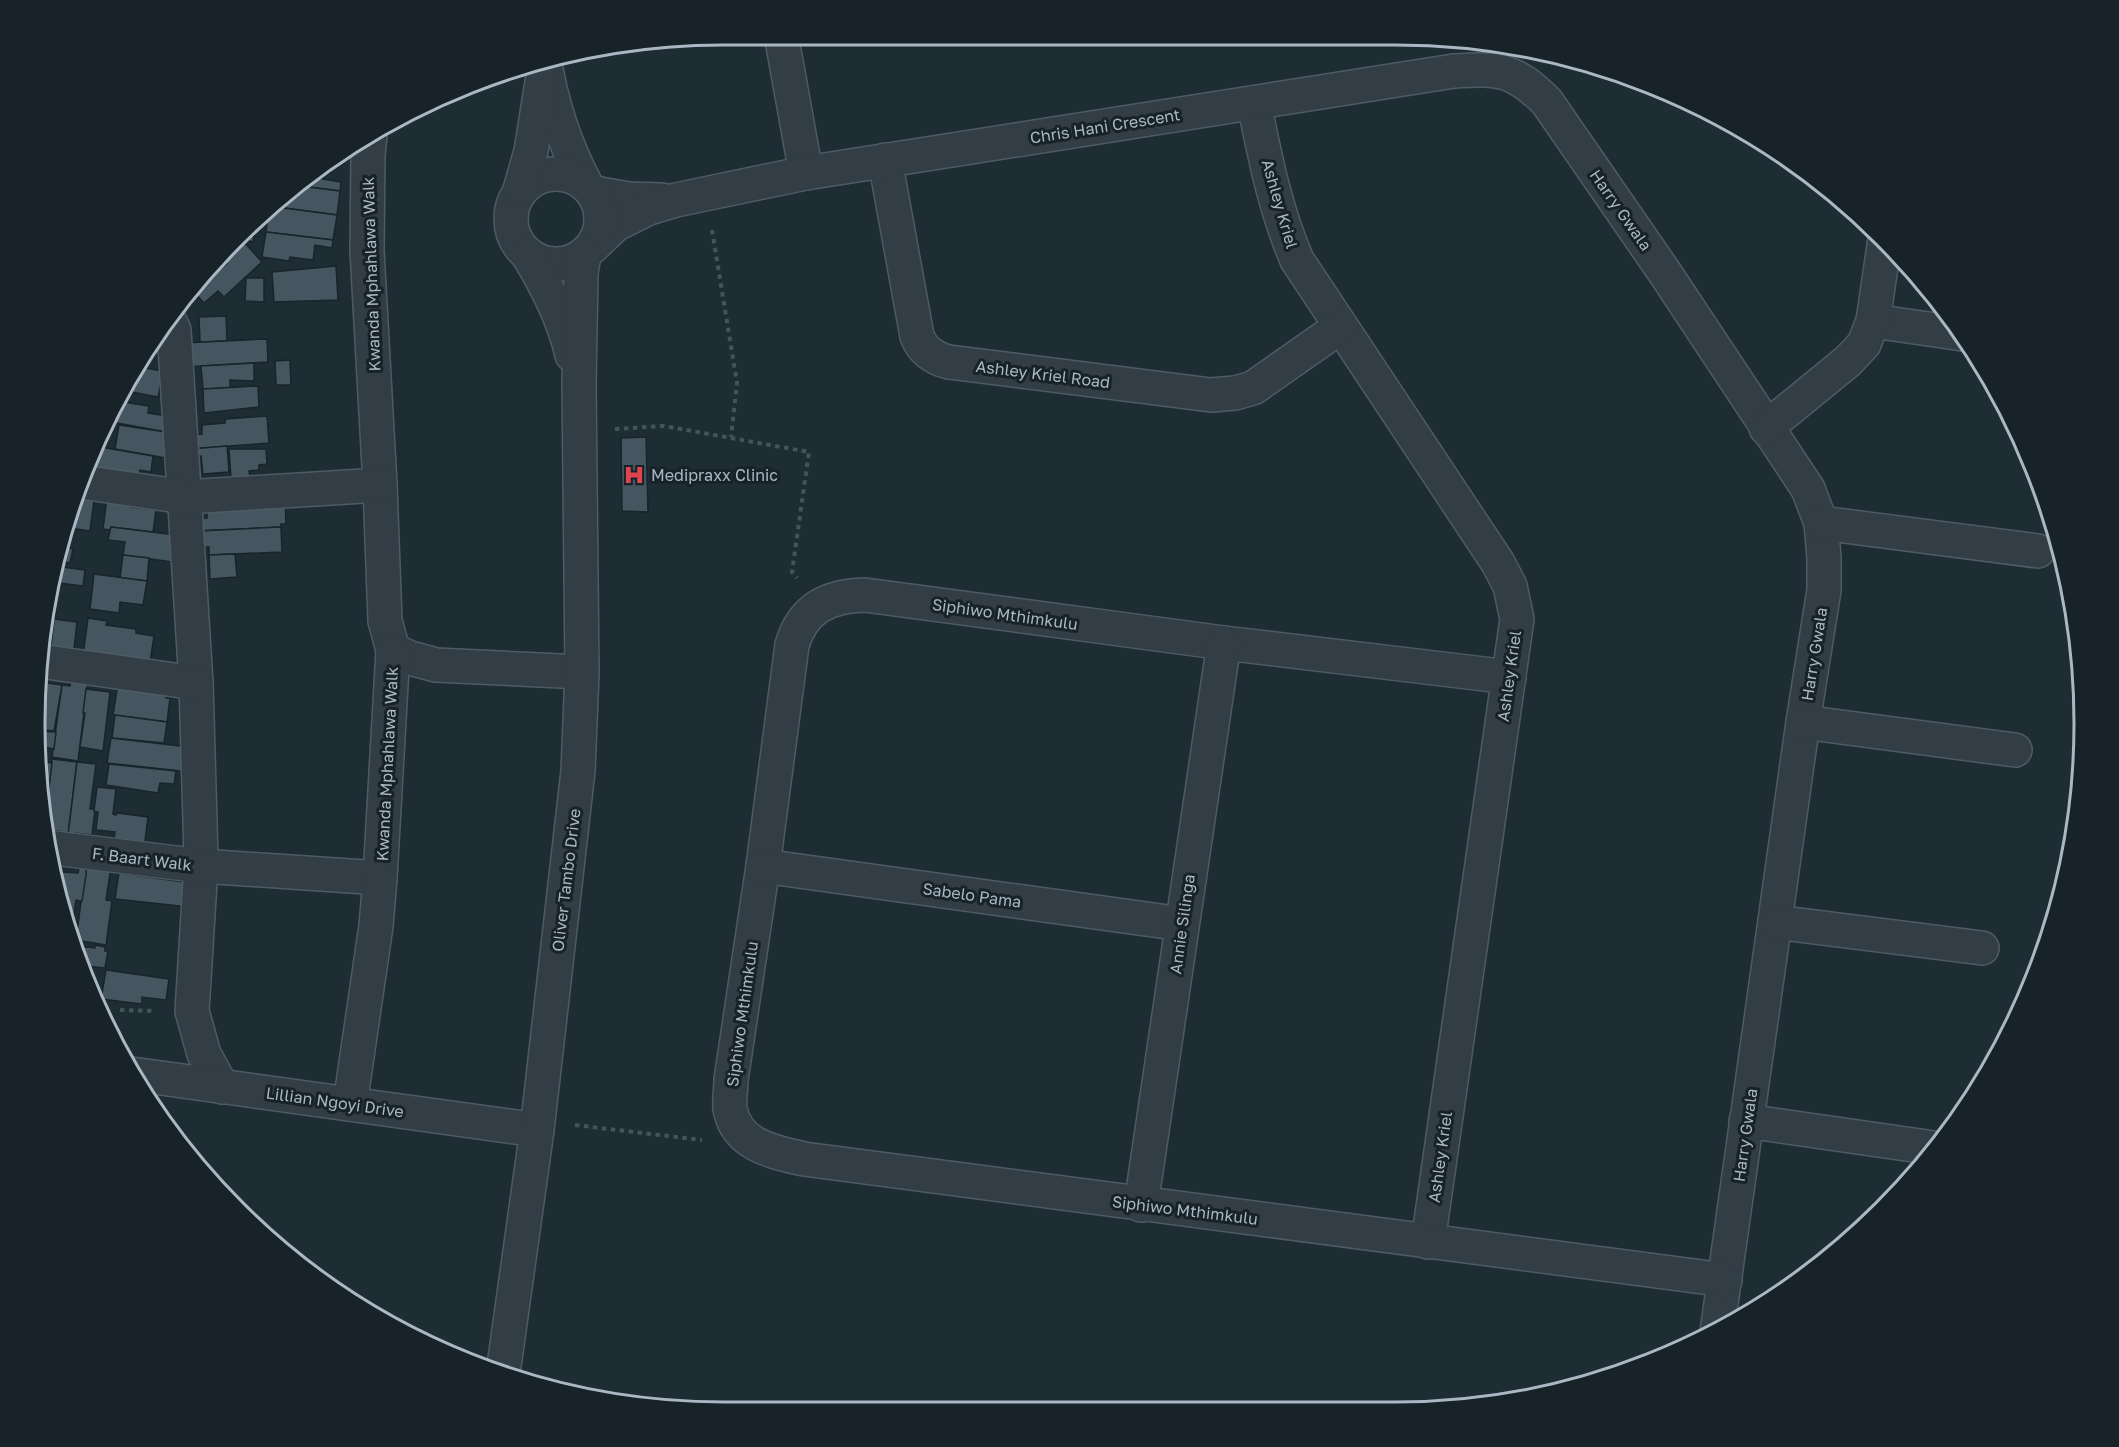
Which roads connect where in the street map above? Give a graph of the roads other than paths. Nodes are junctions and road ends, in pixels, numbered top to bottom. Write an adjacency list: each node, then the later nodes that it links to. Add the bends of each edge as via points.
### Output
1 (783, 45): 8 (street)
2 (1510, 59): 5 (street, Chris Hani Crescent, via 1477,70); 20 (street, Harry Gwala, via 1547,102)
3 (546, 69): 9 (street, via 572,159)
4 (543, 70): 10 (street, via 531,151)
5 (1254, 103): 7 (street, Chris Hani Crescent); 17 (street, Ashley Kriel, via 1285,233 1297,260)
6 (369, 145): 22 (street, Kwanda Mphahlawa Walk, via 367,250)
7 (885, 160): 8 (street, Chris Hani Crescent); 17 (street, Ashley Kriel Road, via 917,336 935,358 960,364 1235,393 1253,388)
8 (806, 173): 11 (street, Chris Hani Crescent)
9 (590, 188): 10 (street, via 569,175 551,173 534,178); 11 (street, Chris Hani Crescent, via 629,199); 12 (street, via 601,211 601,230)
10 (520, 190): 14 (street, via 512,206 510,224 516,242)
11 (691, 197): 12 (street, Chris Hani Crescent, via 633,214)
12 (588, 251): 14 (street, via 566,264 546,264); 19 (street, Oliver Tambo Drive, via 581,273)
13 (1883, 252): 15 (street)
14 (528, 255): 19 (street, Oliver Tambo Drive, via 557,309)
15 (1873, 321): 18 (street); 20 (street, via 1864,344 1848,361)
16 (173, 327): 23 (street)
17 (1340, 327): 30 (street, Ashley Kriel, via 1444,479 1510,586 1516,619)
18 (1949, 332)
19 (579, 383): 29 (street, Oliver Tambo Drive)
20 (1766, 428): 24 (street, Harry Gwala, via 1808,489)
21 (90, 483): 23 (street)
22 (380, 485): 23 (street); 27 (street, Kwanda Mphahlawa Walk, via 385,621)
23 (185, 496): 31 (street)
24 (1821, 523): 25 (street); 32 (street, Harry Gwala, via 1824,590)
25 (2038, 551)
26 (1224, 643): 30 (street, Siphiwo Mthimkulu); 36 (street, Siphiwo Mthimkulu, via 865,595 846,596 815,607 796,630 792,645); 39 (street, Annie Silinga)
27 (393, 650): 29 (street, Kwanda Mphahlawa Walk, via 436,665); 37 (street, Kwanda Mphahlawa Walk)
28 (48, 662): 31 (street)
29 (582, 672): 45 (street, Oliver Tambo Drive, via 578,771)
30 (1509, 677): 48 (street, Ashley Kriel)
31 (196, 682): 35 (street)
32 (1803, 722): 33 (street); 38 (street, Harry Gwala)
33 (2015, 750)
34 (57, 848): 35 (street, F. Baart Walk)
35 (201, 866): 37 (street, Kwanda Mphahlawa Walk); 42 (street, via 192,1011 204,1054)
36 (763, 866): 39 (street, Sabelo Pama); 47 (street, Siphiwo Mthimkulu, via 731,1080 730,1109 739,1131 754,1144 804,1159)
37 (380, 878): 43 (street)
38 (1776, 922): 40 (street); 44 (street, Harry Gwala)
39 (1182, 924): 47 (street, Annie Silinga)
40 (1982, 948)
41 (144, 1076): 42 (street, Lillian Ngoyi Drive)
42 (222, 1087): 43 (street, Lillian Ngoyi Drive)
43 (350, 1104): 45 (street, Lillian Ngoyi Drive)
44 (1746, 1121): 46 (street); 49 (street, Harry Gwala)
45 (537, 1130): 51 (street, Oliver Tambo Drive)
46 (1926, 1147)
47 (1141, 1205): 48 (street, Siphiwo Mthimkulu)
48 (1428, 1242): 49 (street, Siphiwo Mthimkulu)
49 (1725, 1280): 50 (street, Harry Gwala)
50 (1723, 1318)
51 (505, 1366)

